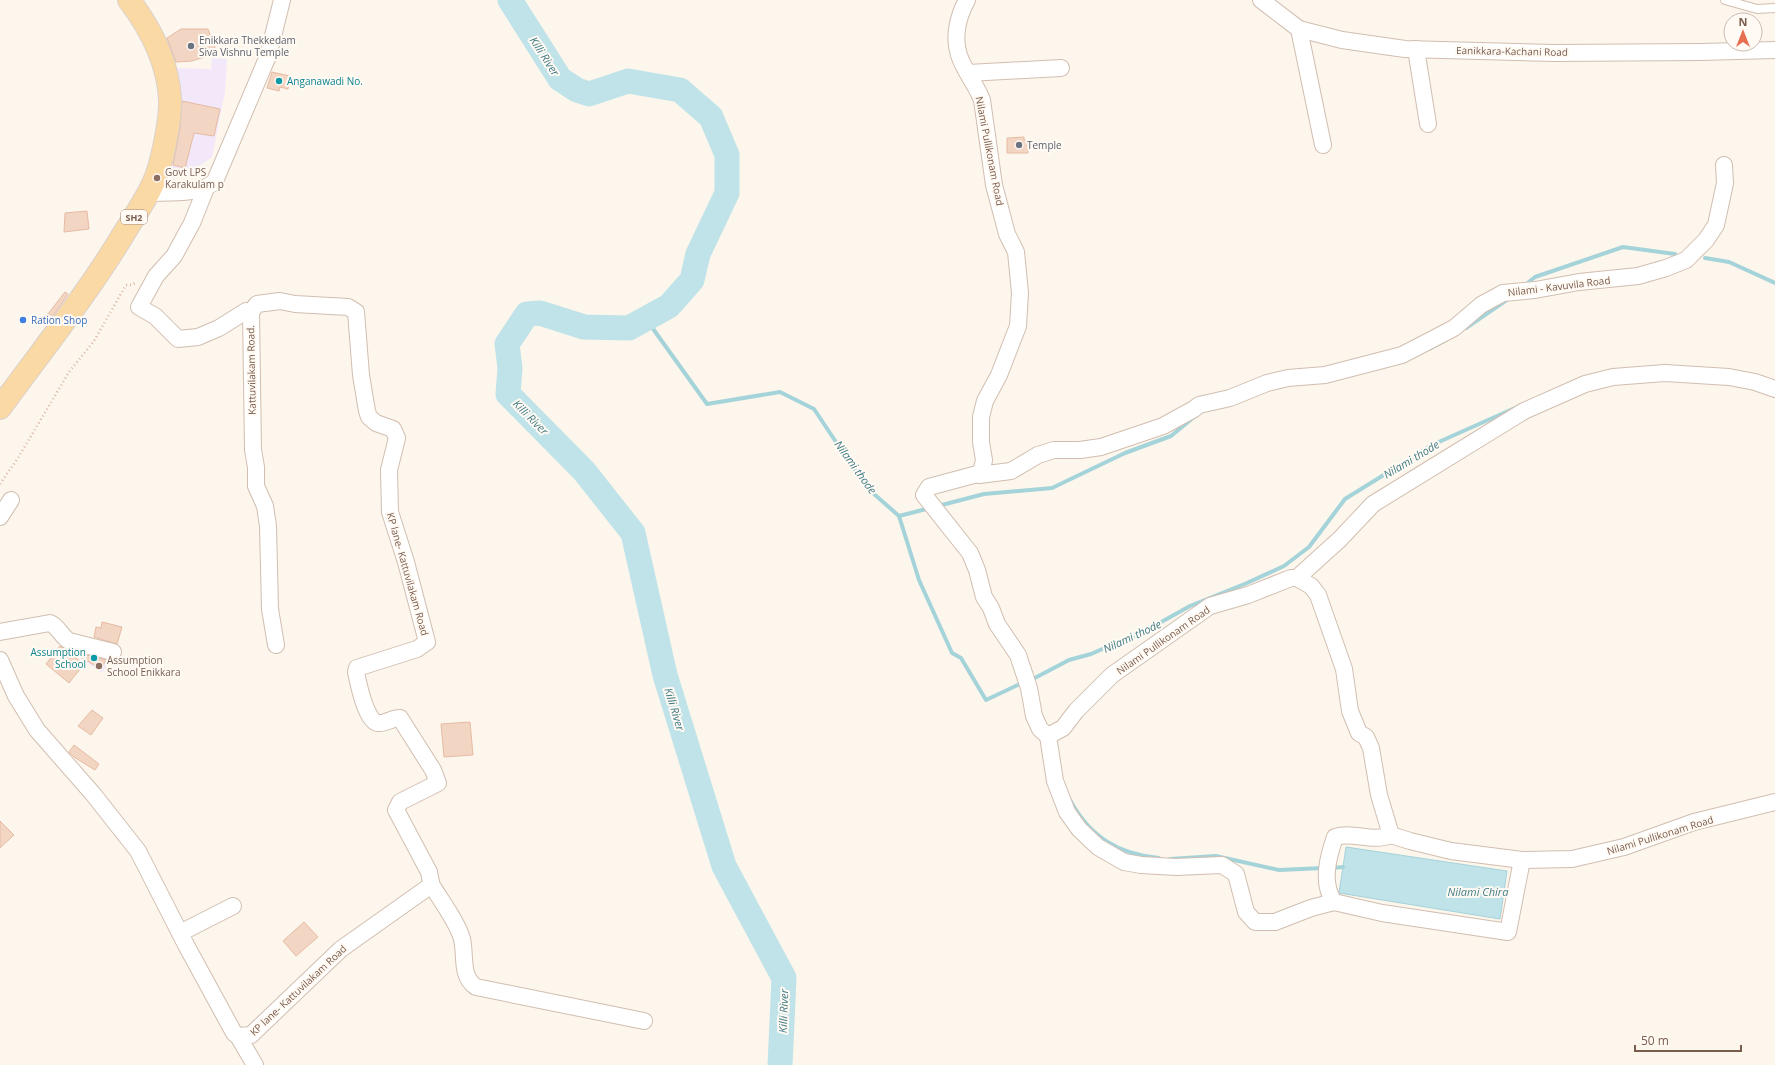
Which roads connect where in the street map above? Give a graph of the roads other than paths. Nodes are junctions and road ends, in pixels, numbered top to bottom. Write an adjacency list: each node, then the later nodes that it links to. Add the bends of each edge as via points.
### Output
1 (129, 0): 16 (main road, SH2, via 155,41 167,73 170,100 167,131 159,166)
2 (282, 0): 15 (street, via 268,56 215,181)
3 (967, 0): 11 (street, Nilami Pullikonam Road, via 958,22 957,47)
4 (1260, 0): 7 (street, Eanikkara-Kachani Road)
5 (1725, 0): 6 (lane, via 1757,9)
6 (1775, 8)
7 (1299, 29): 8 (street, Eanikkara-Kachani Road, via 1342,40); 13 (street)
8 (1416, 49): 9 (street, Eanikkara-Kachani Road, via 1554,53); 12 (street)
9 (1775, 50)
10 (1061, 68): 11 (street)
11 (968, 73): 20 (street, Nilami Pullikonam Road, via 982,100 994,185 1007,234 1016,252 1020,293 1018,326 985,401 982,417 984,460)
12 (1428, 124)
13 (1324, 145)
14 (1724, 166): 20 (street, Nilami - Kavuvila Road, via 1725,183 1716,225 1696,251 1680,263 1638,276 1503,293 1480,305 1454,328 1402,355 1325,375 1274,381 1230,398 1199,405 1163,426 1101,447 1054,450 1038,454 1011,471)
15 (206, 188): 16 (street); 17 (street, Kattuvilakam Road., via 192,223 174,256 156,276 139,307 155,316 178,339 198,337 246,311)
16 (148, 193): 19 (main road, SH2, via 104,267)
17 (251, 312): 25 (street, Kattuvilakam Road., via 252,450 256,467 256,486 265,506 268,526 270,610); 32 (street, KP lane- Kattuvilakam Road, via 257,304 280,301 348,307 356,312 367,411 376,423 393,428 397,438 389,470 390,512 427,642 416,649 357,668 356,672 367,712 374,722 400,718 433,770 438,783 400,802 396,810 429,872)
18 (1775, 389): 23 (street, via 1729,377 1665,373 1613,377 1585,384 1524,411 1373,504)
19 (0, 408)
20 (979, 475): 28 (street, via 929,487 924,495 970,553 984,597 997,624 1018,655 1030,688 1034,716 1040,729)
21 (11, 500): 22 (street)
22 (0, 517)
23 (1297, 578): 28 (street, Nilami Pullikonam Road, via 1210,606 1112,675 1063,728); 30 (street, via 1315,589 1330,624 1344,669 1350,711 1359,733 1366,737 1371,748 1379,795)
24 (0, 632): 26 (street, via 50,623 69,641)
25 (276, 645)
26 (113, 652)
27 (0, 660): 35 (street, KP lane- Kattuvilakam Road, via 16,696 37,730 138,851)
28 (1048, 736): 33 (street, via 1055,781 1067,812 1079,829 1098,847 1124,862 1141,865 1222,865 1236,874 1246,912 1254,922 1275,922)
29 (1775, 802): 31 (street, Nilami Pullikonam Road, via 1694,822 1624,847 1572,859)
30 (1391, 835): 31 (street, Nilami Pullikonam Road, via 1451,851); 33 (street, via 1375,839 1341,835 1335,837 1329,857 1326,886)
31 (1522, 860): 33 (street, via 1508,932 1382,913)
32 (431, 884): 36 (street, via 459,932 466,975 469,983 476,988); 37 (street, KP lane- Kattuvilakam Road, via 341,949 251,1035)
33 (1334, 902)
34 (232, 906): 35 (street)
35 (180, 933): 37 (street, KP lane- Kattuvilakam Road, via 234,1033)
36 (644, 1021)
37 (238, 1036): 38 (street)
38 (255, 1065)

